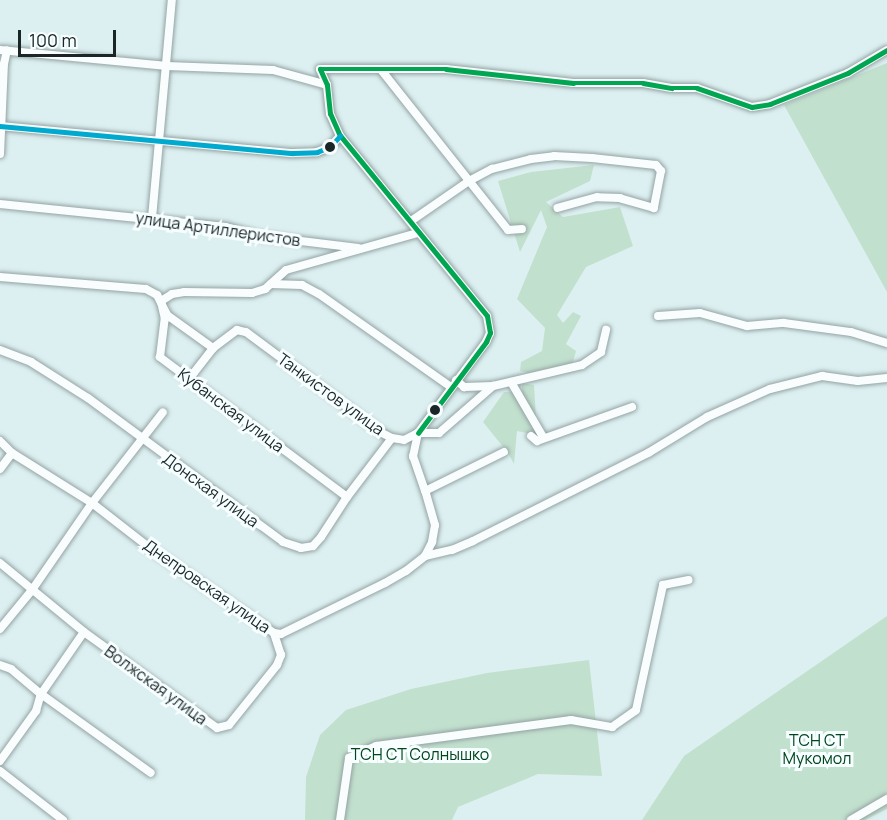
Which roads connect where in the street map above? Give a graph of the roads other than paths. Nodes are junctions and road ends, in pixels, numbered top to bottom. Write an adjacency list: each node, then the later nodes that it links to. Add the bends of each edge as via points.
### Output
1 (172, 0): 4 (street)
2 (4, 50): 4 (street); 7 (street)
3 (887, 50): 5 (street, via 848,73 770,104 752,106 697,88 573,83 446,69)
4 (167, 66): 6 (street, via 273,70); 9 (street)
5 (382, 71): 6 (street, via 320,69); 11 (street)
6 (327, 85): 8 (street, via 330,114)
7 (2, 126): 9 (street); 10 (street)
8 (340, 136): 9 (street, via 330,147 317,152 293,153); 15 (street)
9 (160, 141): 14 (street)
10 (0, 154)
11 (469, 181): 13 (street, via 492,170 554,156 656,165 661,171 654,208 620,198 597,197); 15 (street); 16 (street, via 508,230)
12 (0, 204): 14 (street, улица Артиллеристов)
13 (557, 208)
14 (152, 218): 18 (street, улица Артиллеристов)
15 (411, 221): 17 (street)
16 (522, 229)
17 (418, 233): 18 (street); 30 (street, via 487,316 490,333 486,342)
18 (364, 249): 20 (street, via 286,270)
19 (0, 277): 21 (street, via 138,287 157,295)
20 (271, 284): 21 (street, via 246,294 184,292); 30 (street, via 302,285 319,294)
21 (161, 302): 25 (street, via 167,315); 28 (street, Кубанская улица, via 165,319 160,357)
22 (658, 316): 24 (street, via 700,313 747,326 784,322 851,332)
23 (606, 330): 29 (street, via 601,352 582,365)
24 (887, 343)
25 (213, 348): 28 (street, Танкистов улица); 37 (street, Танкистов улица, via 237,330 246,332)
26 (0, 350): 38 (street, Донская улица, via 31,362 88,398)
27 (887, 378): 46 (street, Днепровская улица, via 858,381 822,376 770,389 707,417 648,453 473,541)
28 (189, 379): 44 (street, Кубанская улица)
29 (511, 382): 31 (street); 36 (street)
30 (454, 383): 31 (street, via 464,387); 34 (street)
31 (493, 386): 34 (street, Танкистов улица, via 439,433)
32 (632, 407): 36 (street)
33 (163, 412): 38 (street)
34 (418, 434): 37 (street, Танкистов улица, via 404,440); 43 (street, via 412,456)
35 (531, 436): 36 (street, via 537,441)
36 (543, 437)
37 (392, 438): 44 (street, Донская улица)
38 (141, 439): 44 (street, Донская улица, via 283,542 301,548 313,546); 45 (street)
39 (0, 441): 41 (street, Днепровская улица)
40 (504, 452): 43 (street)
41 (12, 453): 42 (street); 45 (street, Днепровская улица)
42 (0, 469)
43 (425, 491): 46 (street, via 435,525)
44 (347, 497)
45 (92, 504): 49 (street); 52 (street, Днепровская улица)
46 (425, 556): 52 (street, Днепровская улица, via 385,583 281,634)
47 (0, 563): 49 (street, Волжская улица)
48 (689, 580): 60 (street, via 663,585 636,710 612,728 571,720 376,746 349,758)
49 (32, 590): 50 (street); 51 (street, Волжская улица)
50 (0, 629)
51 (84, 632): 52 (street, Волжская улица, via 217,728 229,725 277,665 281,655); 54 (street)
52 (274, 633)
53 (0, 664): 54 (street)
54 (41, 694): 55 (street, via 36,711); 57 (street)
55 (0, 761)
56 (0, 771): 59 (street)
57 (151, 773)
58 (887, 799): 61 (street)
59 (63, 820)
60 (340, 820)
61 (851, 820)

